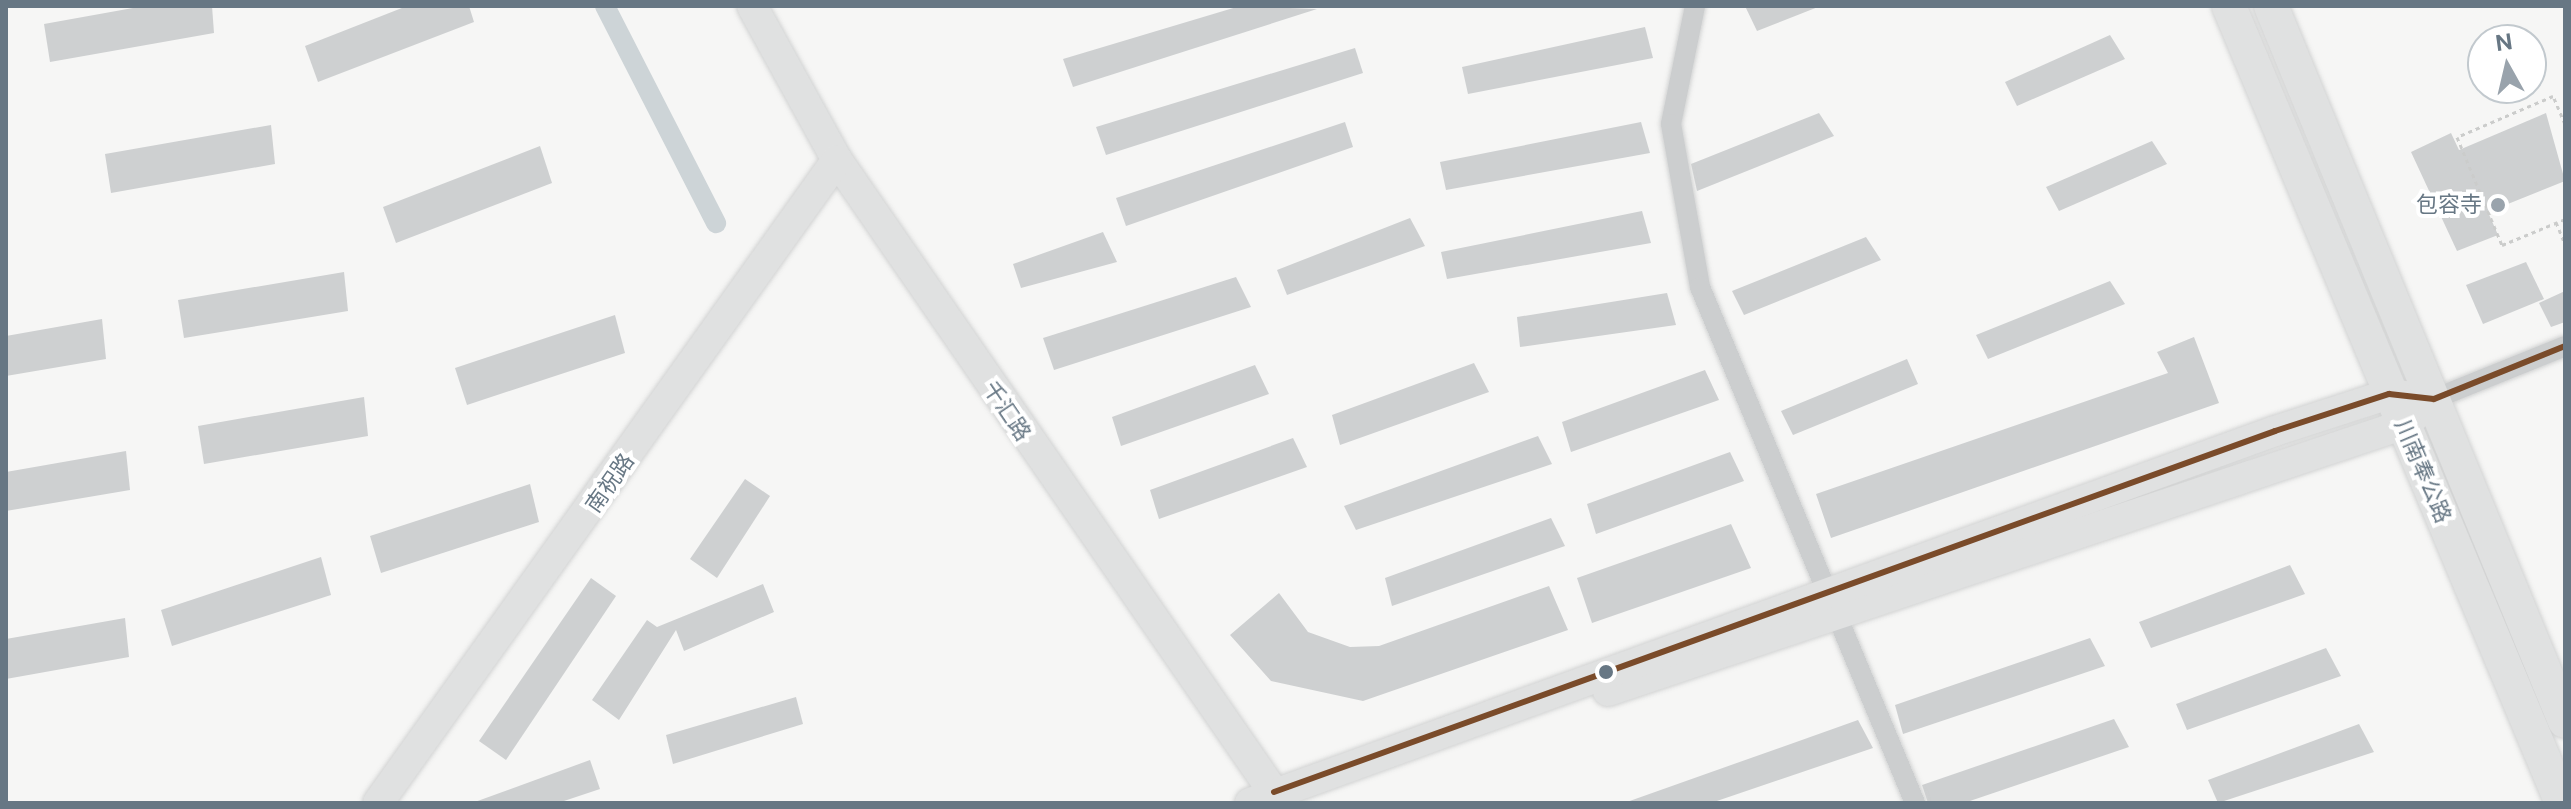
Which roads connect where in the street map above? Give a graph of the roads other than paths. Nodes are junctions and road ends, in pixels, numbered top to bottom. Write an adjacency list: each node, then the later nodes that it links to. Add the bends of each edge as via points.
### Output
1 (752, 6): 5 (street, 千汇路)
2 (1695, 6): 10 (street, via 1671,124 1700,287)
3 (2229, 6): 7 (main road, 川南奉公路)
4 (2271, 6): 8 (main road, 川南奉公路)
5 (837, 160): 12 (street, 千汇路); 13 (street, 南祝路)
6 (2565, 346): 8 (street)
7 (2389, 394): 8 (street); 9 (main road, 川南奉公路); 10 (street)
8 (2434, 399): 9 (street); 11 (main road, 川南奉公路)
9 (2405, 424): 10 (street); 15 (main road, 川南奉公路)
10 (1835, 599): 12 (street, via 1336,785); 14 (street)
11 (2565, 721)
12 (1268, 799)
13 (378, 803)
14 (1915, 803)
15 (2562, 803)

